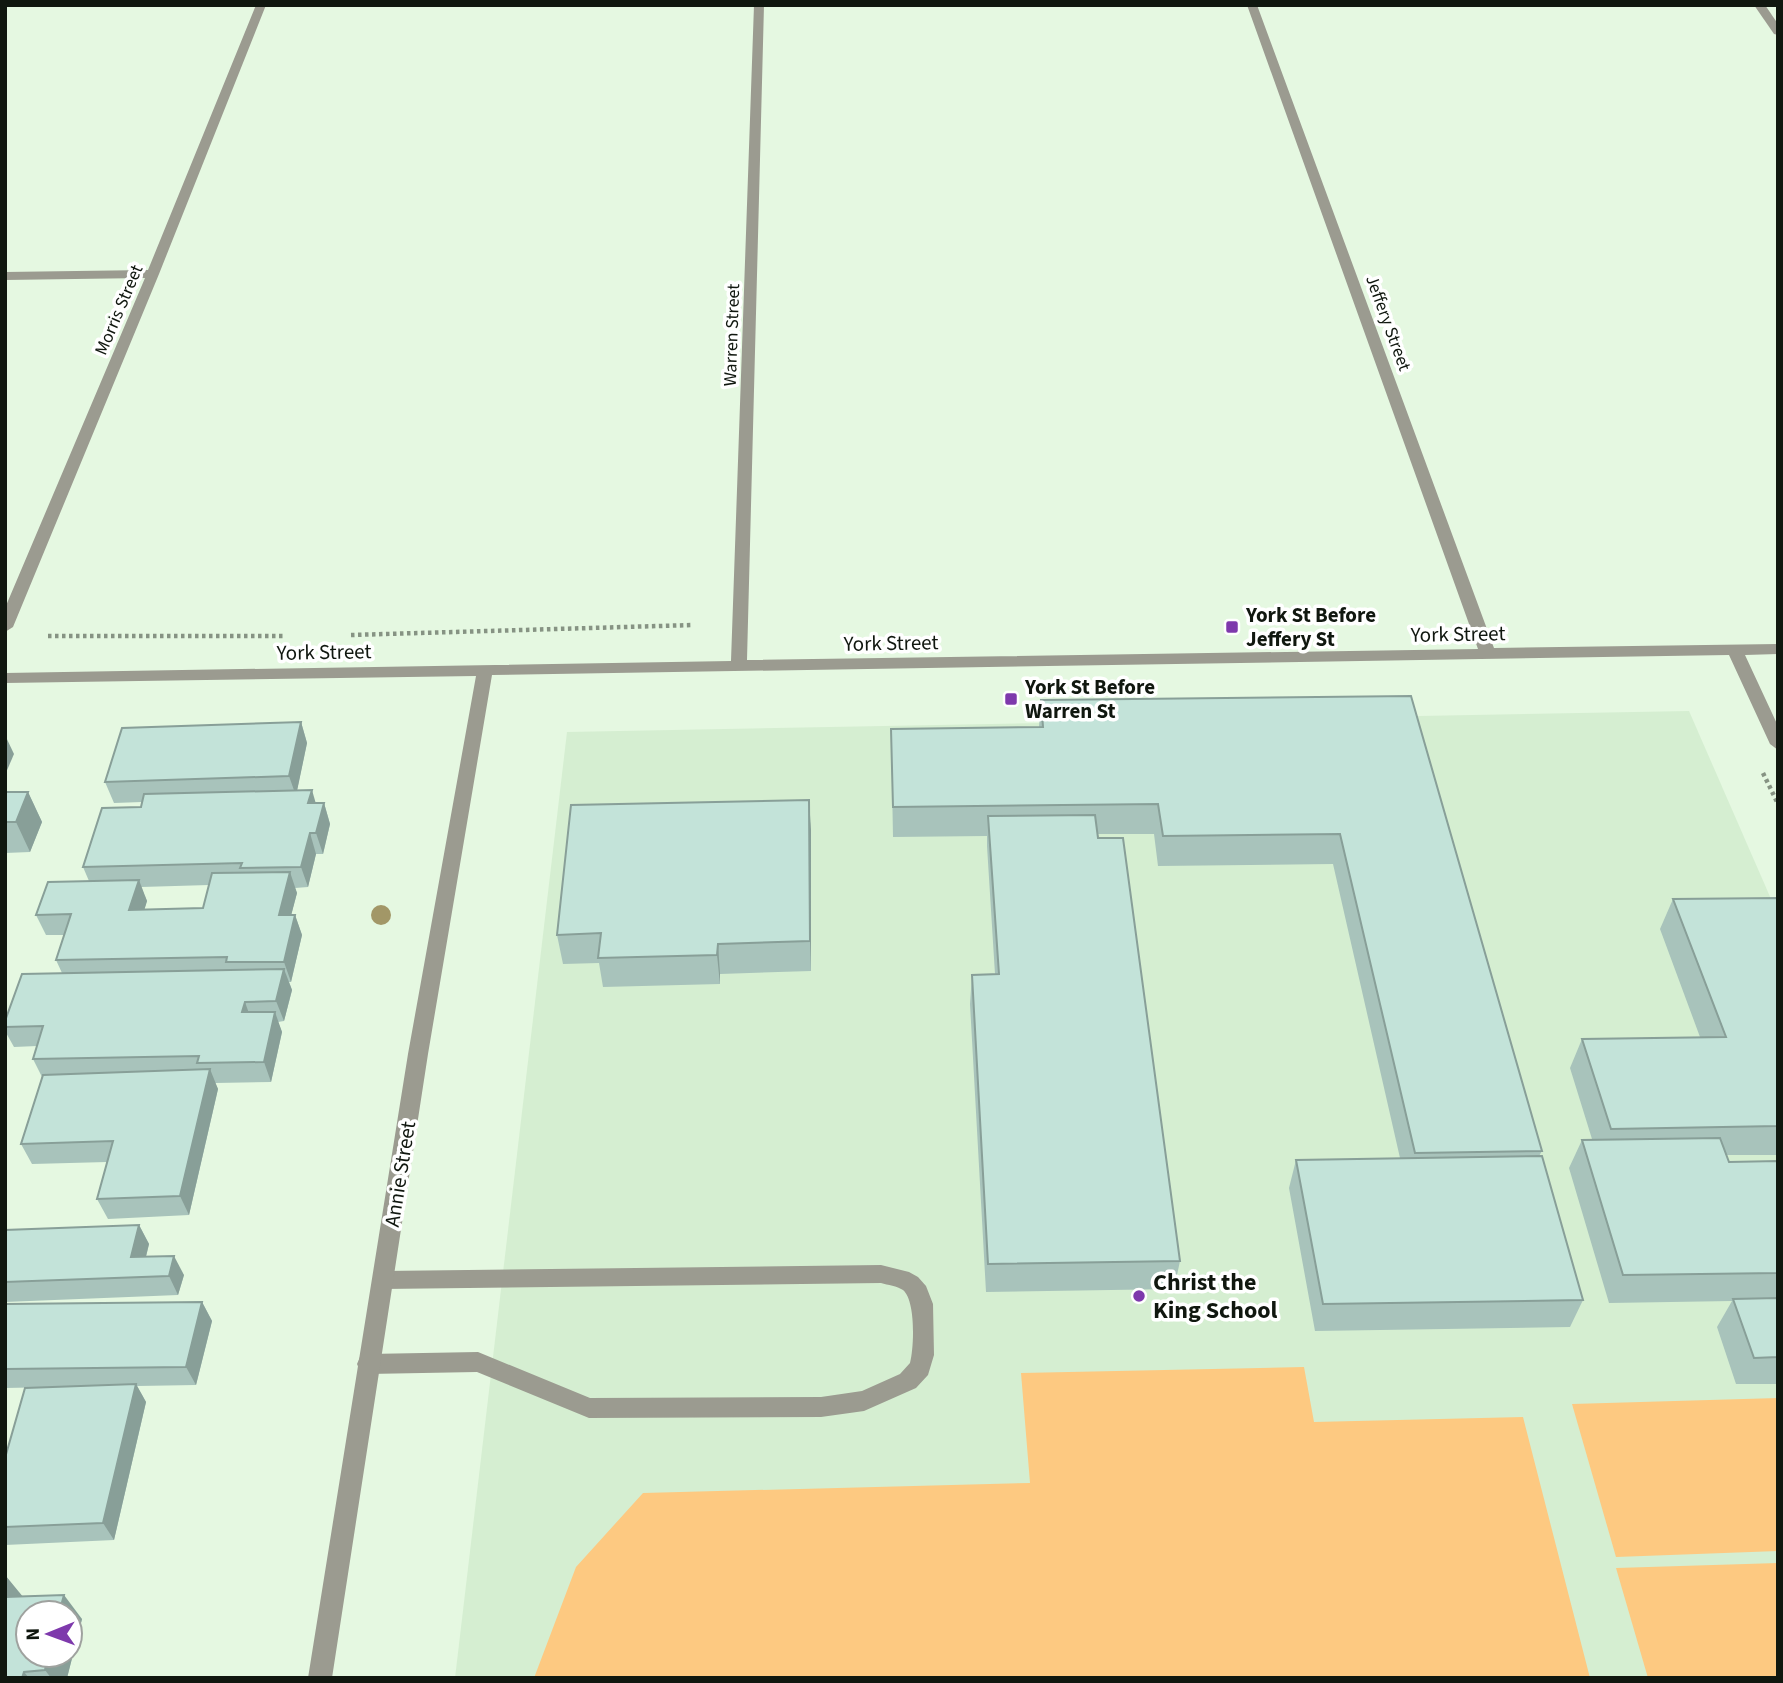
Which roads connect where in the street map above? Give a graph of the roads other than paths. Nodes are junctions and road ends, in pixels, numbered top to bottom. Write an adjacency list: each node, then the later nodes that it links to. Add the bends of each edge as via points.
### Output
1 (261, 5): 6 (street, Morris Street)
2 (759, 5): 12 (street, Warren Street)
3 (1252, 5): 11 (street, Jeffery Street)
4 (1759, 5): 5 (street)
5 (1778, 32)
6 (153, 274): 7 (street); 8 (street, Morris Street)
7 (5, 276)
8 (5, 627)
9 (1734, 649): 10 (street, York Street); 11 (street, York Street); 15 (street)
10 (1778, 649)
11 (1488, 654): 12 (street, York Street)
12 (738, 666): 13 (street, York Street)
13 (485, 670): 14 (street, York Street); 16 (street, Annie Street)
14 (5, 678)
15 (1778, 744)
16 (383, 1280): 17 (street, Annie Street); 17 (street, via 881,1274 902,1279 918,1293 923,1355 916,1375 897,1388 864,1401 821,1407 589,1408 478,1362)
17 (368, 1364): 18 (street, Annie Street)
18 (320, 1678)

